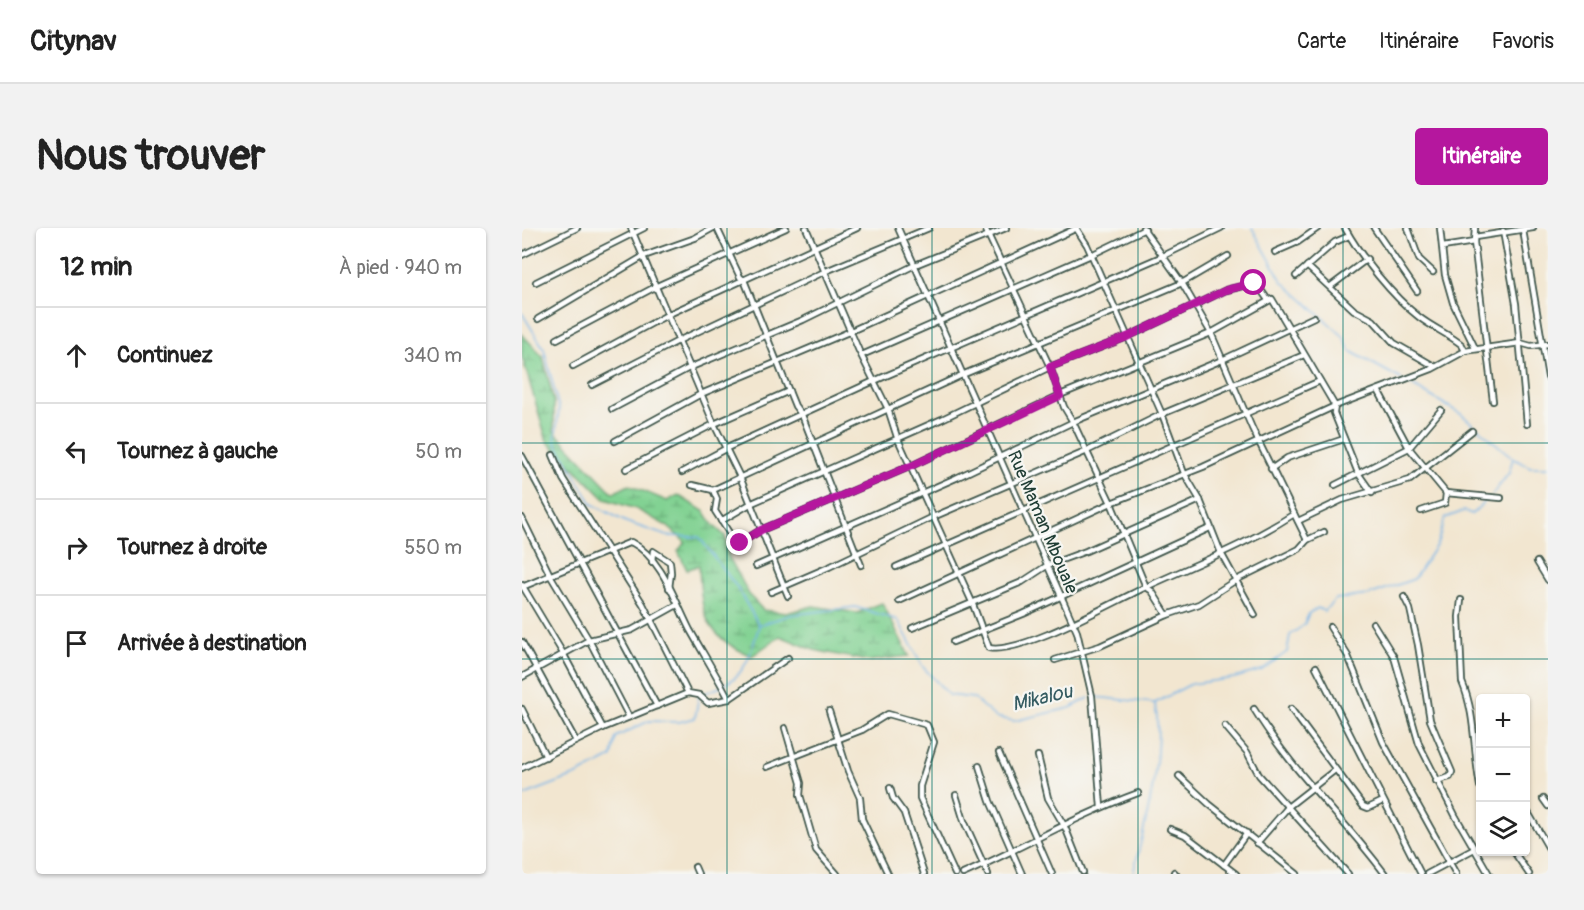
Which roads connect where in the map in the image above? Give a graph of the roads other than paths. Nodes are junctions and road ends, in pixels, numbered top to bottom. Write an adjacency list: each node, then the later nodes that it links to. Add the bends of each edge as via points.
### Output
1 (577, 228): 34 (street)
2 (644, 228): 22 (street)
3 (715, 228): 32 (street); 36 (street)
4 (786, 228): 32 (street)
5 (806, 228): 30 (street)
6 (857, 228): 30 (street)
7 (898, 228): 28 (street, Rue Maman Mbouale)
8 (930, 228): 28 (street)
9 (985, 228): 26 (street)
10 (1006, 228): 26 (street)
11 (1076, 228): 35 (street); 40 (street)
12 (1144, 228): 35 (street); 37 (street)
13 (1204, 228): 25 (street)
14 (1221, 228): 25 (street)
15 (1318, 228): 33 (street)
16 (1345, 228): 27 (street)
17 (1374, 228): 53 (street)
18 (1408, 228): 44 (street, via 1419,259)
19 (1440, 228): 31 (street)
20 (1475, 228): 29 (street)
21 (1533, 228): 23 (street)
22 (632, 230): 36 (street); 47 (street)
23 (1523, 230): 24 (street); 74 (street)
24 (1503, 231): 29 (street); 73 (street)
25 (1209, 233): 37 (street)
26 (988, 235): 40 (street); 41 (street)
27 (1349, 236): 39 (street); 42 (street, via 1335,242)
28 (903, 239): 41 (street, Rue Maman Mbouale); 43 (street)
29 (1474, 239): 31 (street); 75 (street)
30 (815, 247): 43 (street); 46 (street)
31 (1443, 247): 77 (street, via 1453,303)
32 (728, 252): 46 (street); 50 (street)
33 (1275, 252)
34 (522, 255)
35 (1091, 255): 48 (street); 52 (street)
36 (644, 256): 50 (street); 63 (street)
37 (1163, 256): 48 (street); 49 (street)
38 (1228, 256): 49 (street)
39 (1367, 259): 51 (street); 78 (street, via 1419,317 1459,342)
40 (1000, 261): 52 (street); 54 (street)
41 (915, 265): 54 (street, Rue Maman Mbouale); 55 (street)
42 (1307, 266): 45 (street); 51 (street)
43 (826, 271): 55 (street); 57 (street)
44 (1433, 272)
45 (1296, 276)
46 (744, 280): 57 (street); 60 (street)
47 (536, 282)
48 (1103, 282): 59 (street); 61 (street)
49 (1182, 283): 58 (street); 59 (street)
50 (657, 286): 60 (street); 70 (street)
51 (1332, 286): 85 (street, via 1354,310 1373,320 1395,343)
52 (1013, 288): 61 (street); 64 (street)
53 (1417, 291)
54 (927, 294): 64 (street, Rue Maman Mbouale); 66 (street)
55 (838, 300): 66 (street); 68 (street, via 803,320)
56 (1268, 300): 58 (street, via 1254,283 1226,290); 65 (street, via 1274,302); 67 (street)
57 (755, 306): 68 (street); 71 (street)
58 (1197, 306): 67 (street); 69 (street)
59 (1115, 310): 69 (street); 72 (street)
60 (669, 314): 71 (street); 84 (street)
61 (1025, 314): 72 (street); 76 (street)
62 (1314, 317): 65 (street)
63 (538, 319)
64 (939, 322): 76 (street, Rue Maman Mbouale); 79 (street)
65 (1288, 327): 80 (street); 81 (street)
66 (851, 331): 79 (street); 82 (street)
67 (1211, 333): 81 (street); 83 (street)
68 (766, 334): 82 (street); 87 (street)
69 (1127, 337): 83 (street); 86 (street)
70 (557, 339)
71 (680, 339): 87 (street); 92 (street)
72 (1038, 342): 86 (street); 88 (street)
73 (1520, 343): 74 (street); 75 (street); 110 (street)
74 (1545, 344): 89 (street)
75 (1486, 346): 77 (street); 100 (street)
76 (950, 348): 88 (street, Rue Maman Mbouale); 90 (street)
77 (1475, 348): 78 (street)
78 (1465, 351): 85 (street)
79 (862, 355): 90 (street)
80 (1304, 355): 91 (street); 93 (street)
81 (1222, 360): 93 (street); 94 (street)
82 (779, 361): 96 (street); 97 (street)
83 (1139, 364): 94 (street); 98 (street)
84 (573, 366)
85 (1434, 366): 95 (street)
86 (1050, 367): 98 (street); 99 (street)
87 (689, 368): 97 (street); 102 (street)
88 (962, 375): 99 (street, Rue Maman Mbouale); 103 (street)
89 (1548, 377)
90 (874, 381): 103 (street); 107 (street)
91 (1320, 381): 101 (street); 105 (street)
92 (592, 385)
93 (1233, 386): 105 (street); 106 (street)
94 (1151, 390): 106 (street); 108 (street)
95 (1378, 390): 101 (street); 120 (street)
96 (789, 391): 107 (street); 109 (street)
97 (701, 394): 109 (street); 115 (street)
98 (1060, 396): 108 (street); 111 (street)
99 (974, 402): 111 (street, Rue Maman Mbouale); 113 (street)
100 (1493, 402)
101 (1335, 406): 114 (street); 117 (street)
102 (612, 409)
103 (888, 409): 113 (street); 116 (street)
104 (1441, 410): 120 (street)
105 (1245, 413): 117 (street); 118 (street)
106 (1162, 414): 118 (street); 121 (street)
107 (802, 415): 116 (street); 119 (street)
108 (1073, 422): 121 (street); 124 (street)
109 (714, 424): 119 (street); 127 (street)
110 (1527, 424)
111 (987, 430): 124 (street, Rue Maman Mbouale); 125 (street)
112 (1472, 431): 126 (street)
113 (897, 437): 125 (street); 129 (street)
114 (1344, 439): 128 (street, via 1287,458); 132 (street)
115 (615, 441)
116 (813, 442): 129 (street); 133 (street)
117 (1258, 442): 128 (street); 131 (street)
118 (1174, 444): 131 (street); 134 (street)
119 (727, 448): 130 (street); 133 (street)
120 (1409, 448): 126 (street); 132 (street)
121 (1085, 452): 134 (street); 135 (street)
122 (522, 456): 168 (street)
123 (553, 456): 162 (street)
124 (1000, 456): 135 (street, Rue Maman Mbouale); 139 (street)
125 (911, 466): 139 (street); 142 (street)
126 (1426, 468): 140 (street, via 1410,480); 141 (street)
127 (626, 469)
128 (1272, 469): 149 (street)
129 (824, 471): 142 (street); 146 (street)
130 (682, 472)
131 (1184, 473): 144 (street); 145 (street)
132 (1358, 473): 137 (street); 140 (street)
133 (740, 477): 138 (street); 146 (street)
134 (1096, 477): 145 (street); 147 (street)
135 (1012, 484): 147 (street, Rue Maman Mbouale); 150 (street)
136 (692, 485): 138 (street)
137 (1335, 485)
138 (713, 490): 152 (street, via 717,499 715,511)
139 (922, 493): 150 (street); 154 (street)
140 (1372, 493): 153 (street, via 1342,500)
141 (1446, 493): 143 (street); 148 (street, via 1445,503)
142 (836, 497): 154 (street); 156 (street)
143 (1501, 498)
144 (1200, 500): 155 (street); 157 (street)
145 (1111, 503): 157 (street); 159 (street)
146 (750, 504): 152 (street); 156 (street)
147 (1024, 511): 159 (street, Rue Maman Mbouale); 161 (street)
148 (1421, 511)
149 (1294, 514): 153 (street); 164 (street)
150 (933, 516): 161 (street); 163 (street)
151 (522, 518): 175 (street)
152 (721, 521): 156 (street, via 736,543)
153 (1299, 521): 160 (street)
154 (848, 526): 163 (street); 165 (street)
155 (1210, 528): 164 (street); 167 (street)
156 (761, 530): 165 (street)
157 (1123, 532): 167 (street); 170 (street)
158 (1324, 532): 160 (street)
159 (1034, 538): 170 (street, Rue Maman Mbouale); 174 (street)
160 (1307, 540): 176 (street, via 1299,549)
161 (946, 546): 173 (street); 174 (street)
162 (608, 550): 166 (street, via 631,542); 168 (street); 192 (street)
163 (857, 553): 172 (street); 179 (street)
164 (1221, 553): 176 (street); 180 (street)
165 (772, 559): 171 (street); 179 (street)
166 (651, 561): 181 (street); 181 (street, via 653,551 669,562)
167 (1135, 561): 180 (street); 183 (street)
168 (579, 562): 175 (street); 198 (street)
169 (1537, 562): 177 (street)
170 (1048, 565): 183 (street, Rue Maman Mbouale); 188 (street, via 1022,582)
171 (756, 566)
172 (861, 566)
173 (896, 567)
174 (959, 573): 187 (street); 188 (street)
175 (550, 575): 178 (street); 199 (street)
176 (1236, 580): 190 (street, via 1199,604); 191 (street)
177 (1548, 580)
178 (522, 586): 203 (street)
179 (783, 587): 182 (street); 184 (street)
180 (1146, 587): 190 (street); 193 (street)
181 (669, 588): 189 (street)
182 (771, 592)
183 (1060, 595): 193 (street, Rue Maman Mbouale); 197 (street)
184 (788, 596)
185 (1404, 597): 232 (street, via 1418,645 1430,720 1452,772 1450,777)
186 (1461, 600): 226 (street, via 1461,672 1475,728)
187 (899, 601)
188 (972, 603): 196 (street); 197 (street)
189 (677, 605): 192 (street); 210 (street)
190 (1167, 615): 202 (street)
191 (1255, 615)
192 (651, 619): 198 (street); 209 (street)
193 (1072, 622): 197 (street, via 1044,635 992,649 987,646); 202 (street, Rue Maman Mbouale)
194 (1373, 624): 232 (street, via 1394,657 1419,744)
195 (1330, 627): 252 (street, via 1348,656 1383,742)
196 (912, 628)
197 (982, 629): 201 (street)
198 (619, 634): 199 (street); 211 (street)
199 (589, 640): 203 (street); 216 (street)
200 (522, 642): 207 (street)
201 (953, 642)
202 (1083, 651): 205 (street); 241 (street, Rue Maman Mbouale, via 1092,696)
203 (564, 654): 207 (street); 218 (street)
204 (788, 658): 210 (street)
205 (1055, 660)
206 (1316, 667): 238 (street)
207 (537, 670): 208 (street); 221 (street)
208 (522, 677)
209 (688, 693): 210 (street, via 699,695 708,703); 211 (street)
210 (729, 699)
211 (657, 706): 216 (street)
212 (522, 709): 225 (street)
213 (1254, 709): 234 (street)
214 (1291, 709): 230 (street)
215 (829, 711): 220 (street)
216 (629, 717): 218 (street)
217 (1225, 726): 239 (street, via 1247,752 1258,775)
218 (603, 728): 221 (street)
219 (785, 728): 223 (street)
220 (839, 738): 223 (street); 259 (street, via 860,798 862,819); 261 (street, via 888,714 927,725 934,742 920,798)
221 (576, 741): 225 (street)
222 (999, 753): 246 (street)
223 (793, 755): 228 (street); 258 (street, via 816,850)
224 (1038, 756): 243 (street, via 1044,787)
225 (546, 757): 229 (street)
226 (1476, 763)
227 (979, 766): 250 (street)
228 (767, 767)
229 (522, 768)
230 (1335, 770): 234 (street); 238 (street, via 1365,808)
231 (1179, 776): 245 (street)
232 (1436, 781): 249 (street)
233 (890, 788): 260 (street, via 904,813)
234 (1311, 789): 239 (street); 269 (street)
235 (1138, 793): 241 (street)
236 (956, 795): 253 (street)
237 (1543, 799): 240 (street)
238 (1383, 801): 270 (street)
239 (1289, 806): 247 (street); 268 (street)
240 (1548, 806)
241 (1101, 807): 243 (street)
242 (1530, 815): 248 (street)
243 (1065, 827): 246 (street); 256 (street)
244 (1170, 829): 254 (street, via 1185,835)
245 (1246, 833): 247 (street); 254 (street)
246 (1038, 838): 250 (street); 265 (street)
247 (1257, 843): 267 (street)
248 (1548, 847)
249 (1474, 849): 252 (street); 273 (street)
250 (1012, 851): 253 (street); 264 (street)
251 (1517, 856): 274 (street)
252 (1449, 861): 271 (street); 272 (street)
253 (984, 864): 262 (street); 263 (street)
254 (1224, 865): 266 (street)
255 (695, 867): 257 (street)
256 (1083, 872)
257 (698, 874)
258 (837, 874)
259 (888, 874)
260 (924, 874)
261 (956, 874)
262 (963, 874)
263 (988, 874)
264 (1022, 874)
265 (1052, 874)
266 (1236, 874)
267 (1297, 874)
268 (1348, 874)
269 (1385, 874)
270 (1420, 874)
271 (1427, 874)
272 (1456, 874)
273 (1489, 874)
274 (1529, 874)

